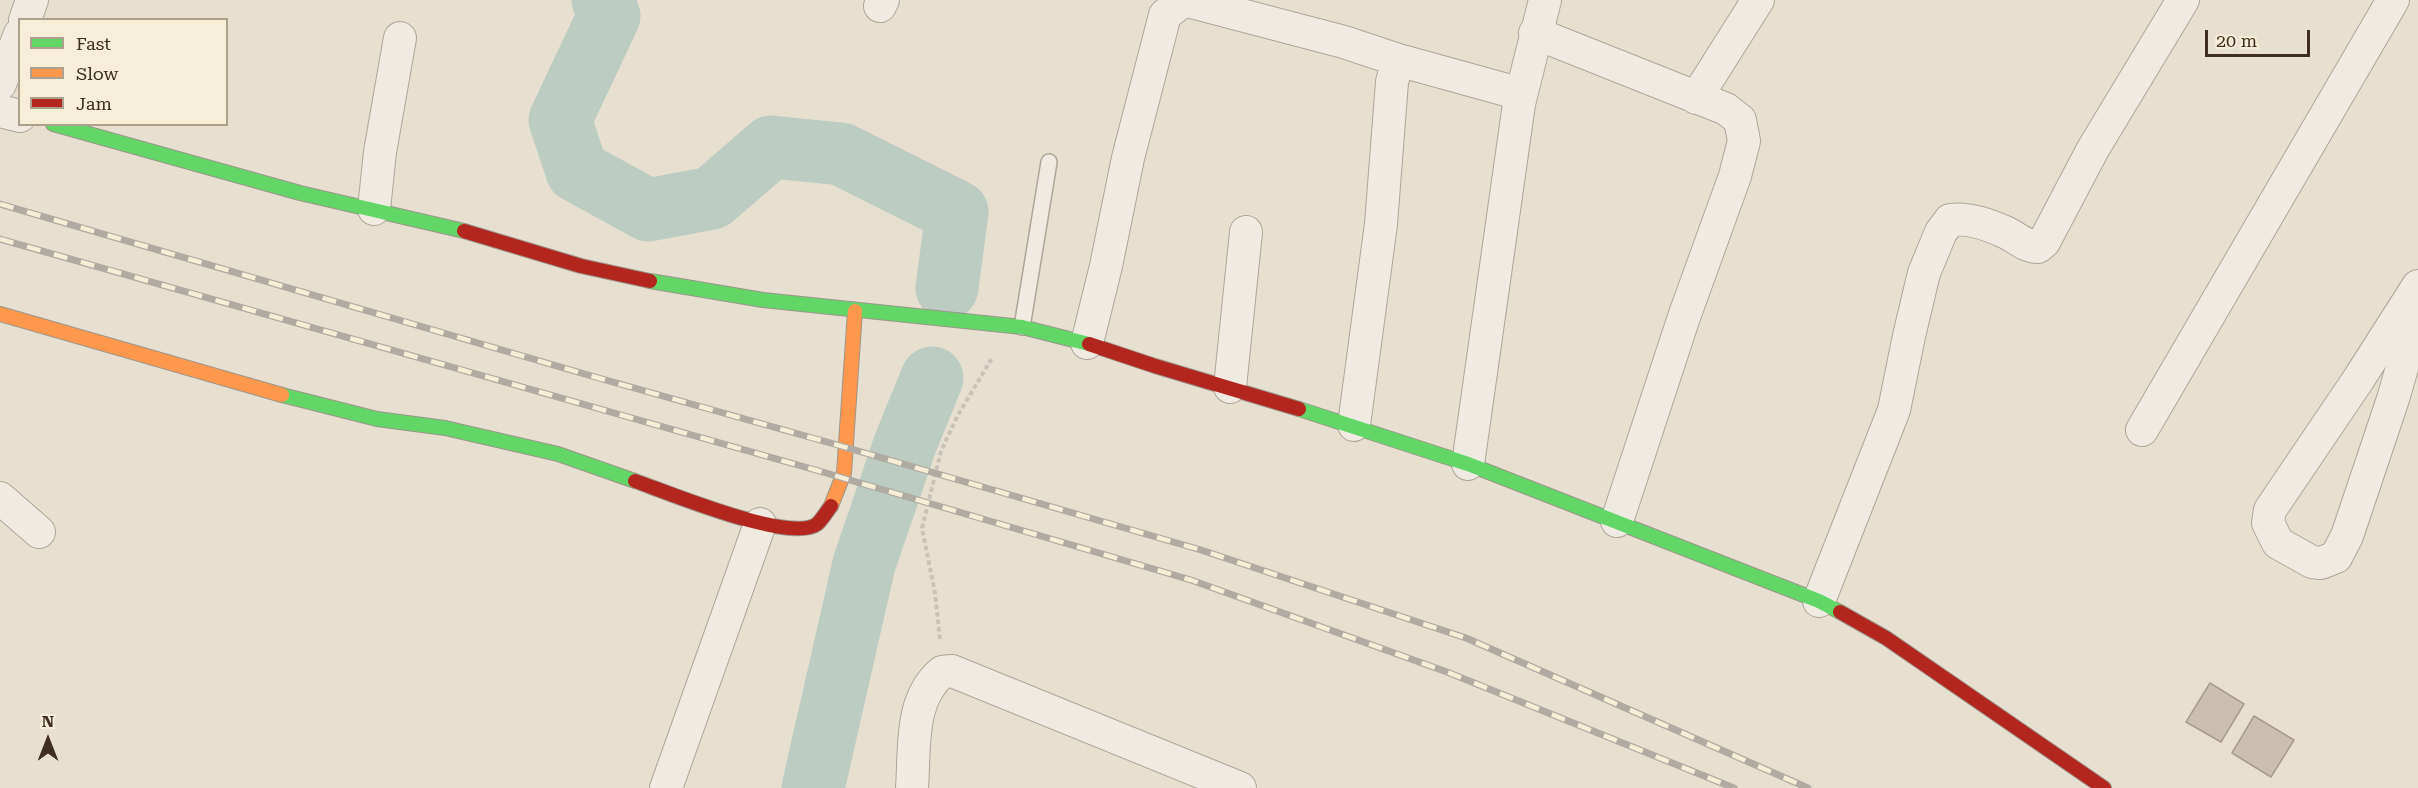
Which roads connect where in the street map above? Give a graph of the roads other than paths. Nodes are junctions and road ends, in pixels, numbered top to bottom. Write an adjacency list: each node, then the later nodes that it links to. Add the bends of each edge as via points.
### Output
1 (32, 0): 6 (street)
2 (1545, 0): 7 (street)
3 (1758, 0): 13 (street)
4 (2183, 0): 36 (street, via 2038,247 1977,222 1959,219 1950,220 1941,232 1924,273 1894,410)
5 (2392, 0): 30 (street)
6 (26, 18)
7 (1535, 33): 12 (street); 13 (street)
8 (400, 38): 18 (street)
9 (18, 39): 11 (street)
10 (1398, 60): 12 (street); 25 (street, via 1184,0 1166,15 1128,158); 29 (street, via 1392,82 1381,224)
11 (0, 84)
12 (1521, 94): 31 (street)
13 (1696, 98): 33 (street, via 1726,109 1740,120 1744,141)
14 (0, 111): 15 (street)
15 (18, 116)
16 (60, 126): 18 (street, via 300,193)
17 (1048, 162): 24 (lane)
18 (374, 209): 21 (street, via 581,266 666,285)
19 (1246, 232): 27 (street)
20 (2418, 286): 26 (street)
21 (855, 311): 24 (street); 34 (street, via 844,473 833,503 816,525 798,530)
22 (2418, 312): 28 (street)
23 (0, 314): 34 (street, via 311,403 558,454)
24 (1022, 327): 25 (street)
25 (1087, 342): 27 (street)
26 (2358, 380): 28 (street); 28 (street, via 2270,510 2268,523 2278,543 2294,553 2321,563 2336,557 2347,536)
27 (1230, 387): 29 (street)
28 (2392, 399)
29 (1354, 425): 31 (street)
30 (2142, 430)
31 (1468, 464): 33 (street)
32 (0, 498): 35 (street)
33 (1617, 521): 36 (street)
34 (760, 524): 37 (street)
35 (39, 532)
36 (1819, 601): 40 (street, via 1895,644)
37 (666, 788)
38 (912, 788): 39 (street, via 916,716 923,694 942,672 952,670)
39 (1240, 788)
40 (2104, 788)

